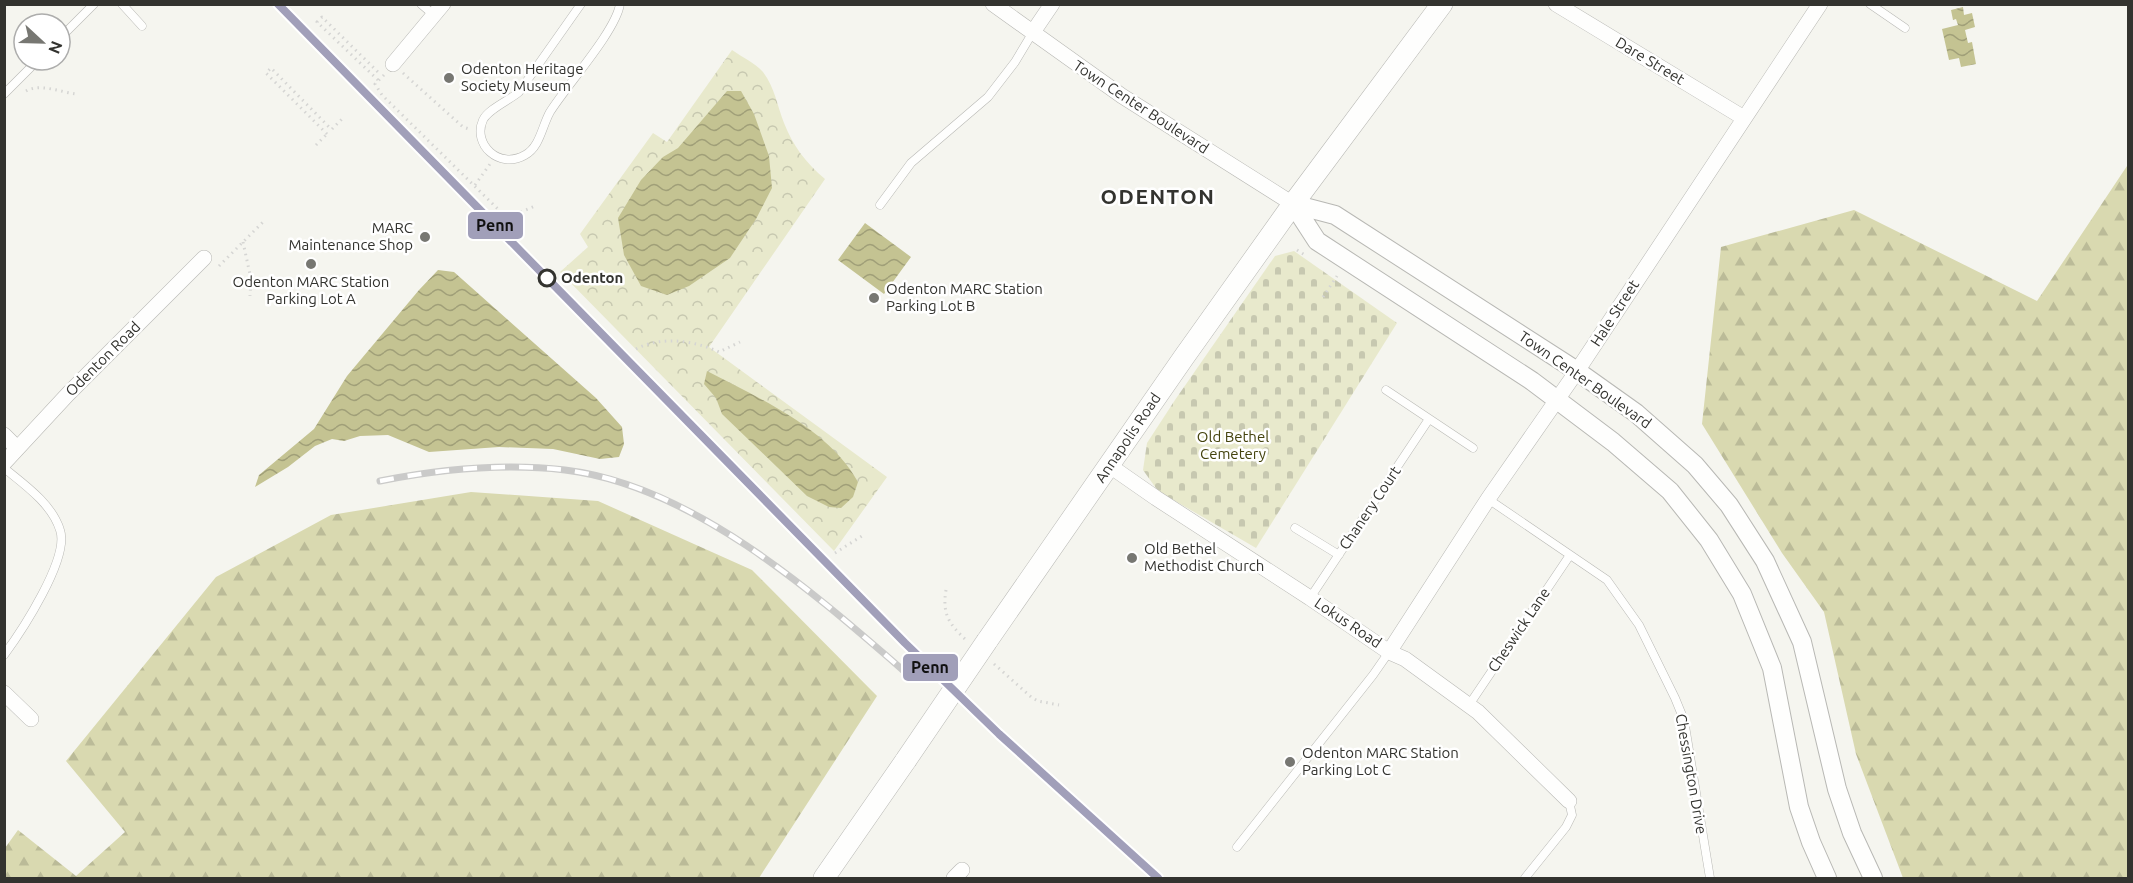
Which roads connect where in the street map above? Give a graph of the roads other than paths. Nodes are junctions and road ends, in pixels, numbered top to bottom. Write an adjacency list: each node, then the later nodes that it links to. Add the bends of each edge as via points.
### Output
1 (94, 4): 13 (lane)
2 (123, 4): 14 (lane)
3 (421, 4): 12 (lane)
4 (581, 4): 5 (lane, via 519,92 483,120 481,133 495,158 515,160 536,146 550,113 614,22)
5 (620, 4)
6 (993, 4): 16 (street, Town Center Boulevard)
7 (1052, 4): 16 (street)
8 (1442, 4): 21 (main road, Annapolis Road)
9 (1556, 4): 20 (street, Dare Street)
10 (1820, 4): 20 (street, Hale Street)
11 (1870, 4): 15 (lane)
12 (439, 10): 17 (street)
13 (72, 26)
14 (142, 26)
15 (1905, 28)
16 (1033, 32): 21 (street, Town Center Boulevard, via 1122,96); 22 (lane, via 988,97 911,163)
17 (393, 64)
18 (26, 72): 19 (lane)
19 (4, 94)
20 (1744, 118): 24 (street, Hale Street)
21 (1293, 204): 24 (street, Town Center Boulevard, via 1335,215); 26 (street, Town Center Boulevard, via 1317,241); 32 (main road, Annapolis Road)
22 (880, 205)
23 (204, 258): 29 (street, Odenton Road)
24 (1577, 371): 26 (street, Hale Street); 50 (street, Town Center Boulevard, via 1636,413 1695,465 1729,505 1766,561 1802,642 1837,789)
25 (1386, 390): 27 (lane)
26 (1557, 399): 34 (street, Hale Street); 49 (street, Town Center Boulevard, via 1670,491 1709,540 1742,594 1772,668 1799,807)
27 (1429, 419): 30 (lane); 36 (lane, Chanery Court)
28 (4, 435): 29 (street)
29 (17, 448): 31 (street, Odenton Road)
30 (1473, 448)
31 (4, 463)
32 (1110, 466): 38 (street, Lokus Road); 46 (main road, Annapolis Road, bridge)
33 (4, 468): 40 (lane, via 52,513 61,531 54,569)
34 (1488, 499): 37 (lane, Chessington Drive); 39 (street, Hale Street)
35 (1295, 528): 36 (lane)
36 (1339, 555): 38 (lane, Chanery Court)
37 (1570, 555): 42 (lane, Cheswick Lane); 48 (lane, Chessington Drive, via 1607,580 1639,625 1676,698 1684,720)
38 (1310, 598): 39 (street, Lokus Road)
39 (1389, 652): 42 (street, Lokus Road, via 1405,659); 45 (lane)
40 (4, 655)
41 (6, 699): 43 (street)
42 (1468, 705): 44 (street, Lokus Road)
43 (31, 719)
44 (1569, 801): 47 (lane, via 1572,815 1566,826)
45 (1237, 847)
46 (824, 879)
47 (1525, 879)
48 (1710, 879)
49 (1827, 879)
50 (1873, 879)

